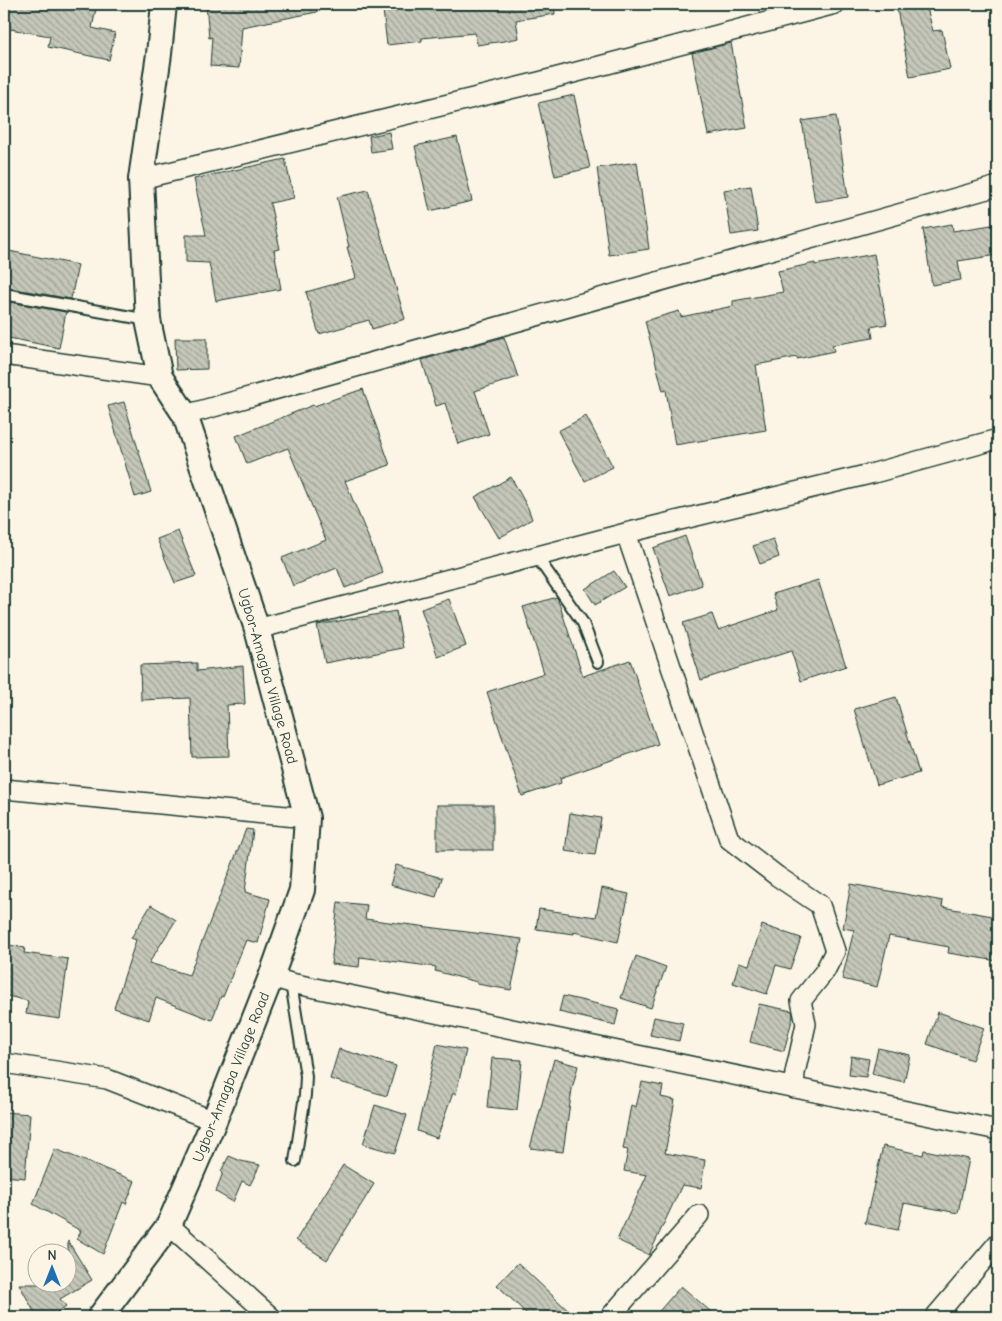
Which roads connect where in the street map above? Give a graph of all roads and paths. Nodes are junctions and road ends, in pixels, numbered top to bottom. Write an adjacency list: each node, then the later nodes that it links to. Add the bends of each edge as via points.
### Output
1 (164, 4): 3 (street, Ugbor-Amagba Village Road)
2 (835, 4): 3 (street, via 539,82)
3 (141, 179): 6 (street, Ugbor-Amagba Village Road)
4 (998, 186): 9 (street)
5 (4, 294): 6 (lane)
6 (148, 320): 8 (street, Ugbor-Amagba Village Road)
7 (4, 355): 8 (street)
8 (160, 377): 9 (street, Ugbor-Amagba Village Road)
9 (185, 415): 13 (street, Ugbor-Amagba Village Road)
10 (998, 439): 11 (street)
11 (626, 534): 12 (street); 19 (street, via 728,839 820,905 825,914 836,951 801,1001 806,1024)
12 (536, 557): 13 (street); 14 (lane, via 583,623)
13 (257, 629): 16 (street, Ugbor-Amagba Village Road)
14 (598, 662)
15 (4, 789): 16 (street)
16 (307, 818): 17 (street, Ugbor-Amagba Village Road, via 302,890)
17 (281, 980): 19 (street); 20 (street, Ugbor-Amagba Village Road); 22 (lane, via 306,1076)
18 (4, 1063): 20 (street, via 107,1079)
19 (794, 1088): 21 (street)
20 (214, 1121): 24 (street, Ugbor-Amagba Village Road)
21 (998, 1130)
22 (295, 1161)
23 (699, 1215): 28 (street)
24 (169, 1225): 26 (street, Ugbor-Amagba Village Road); 27 (street)
25 (998, 1243): 29 (street)
26 (100, 1317)
27 (271, 1317)
28 (610, 1317)
29 (935, 1317)

